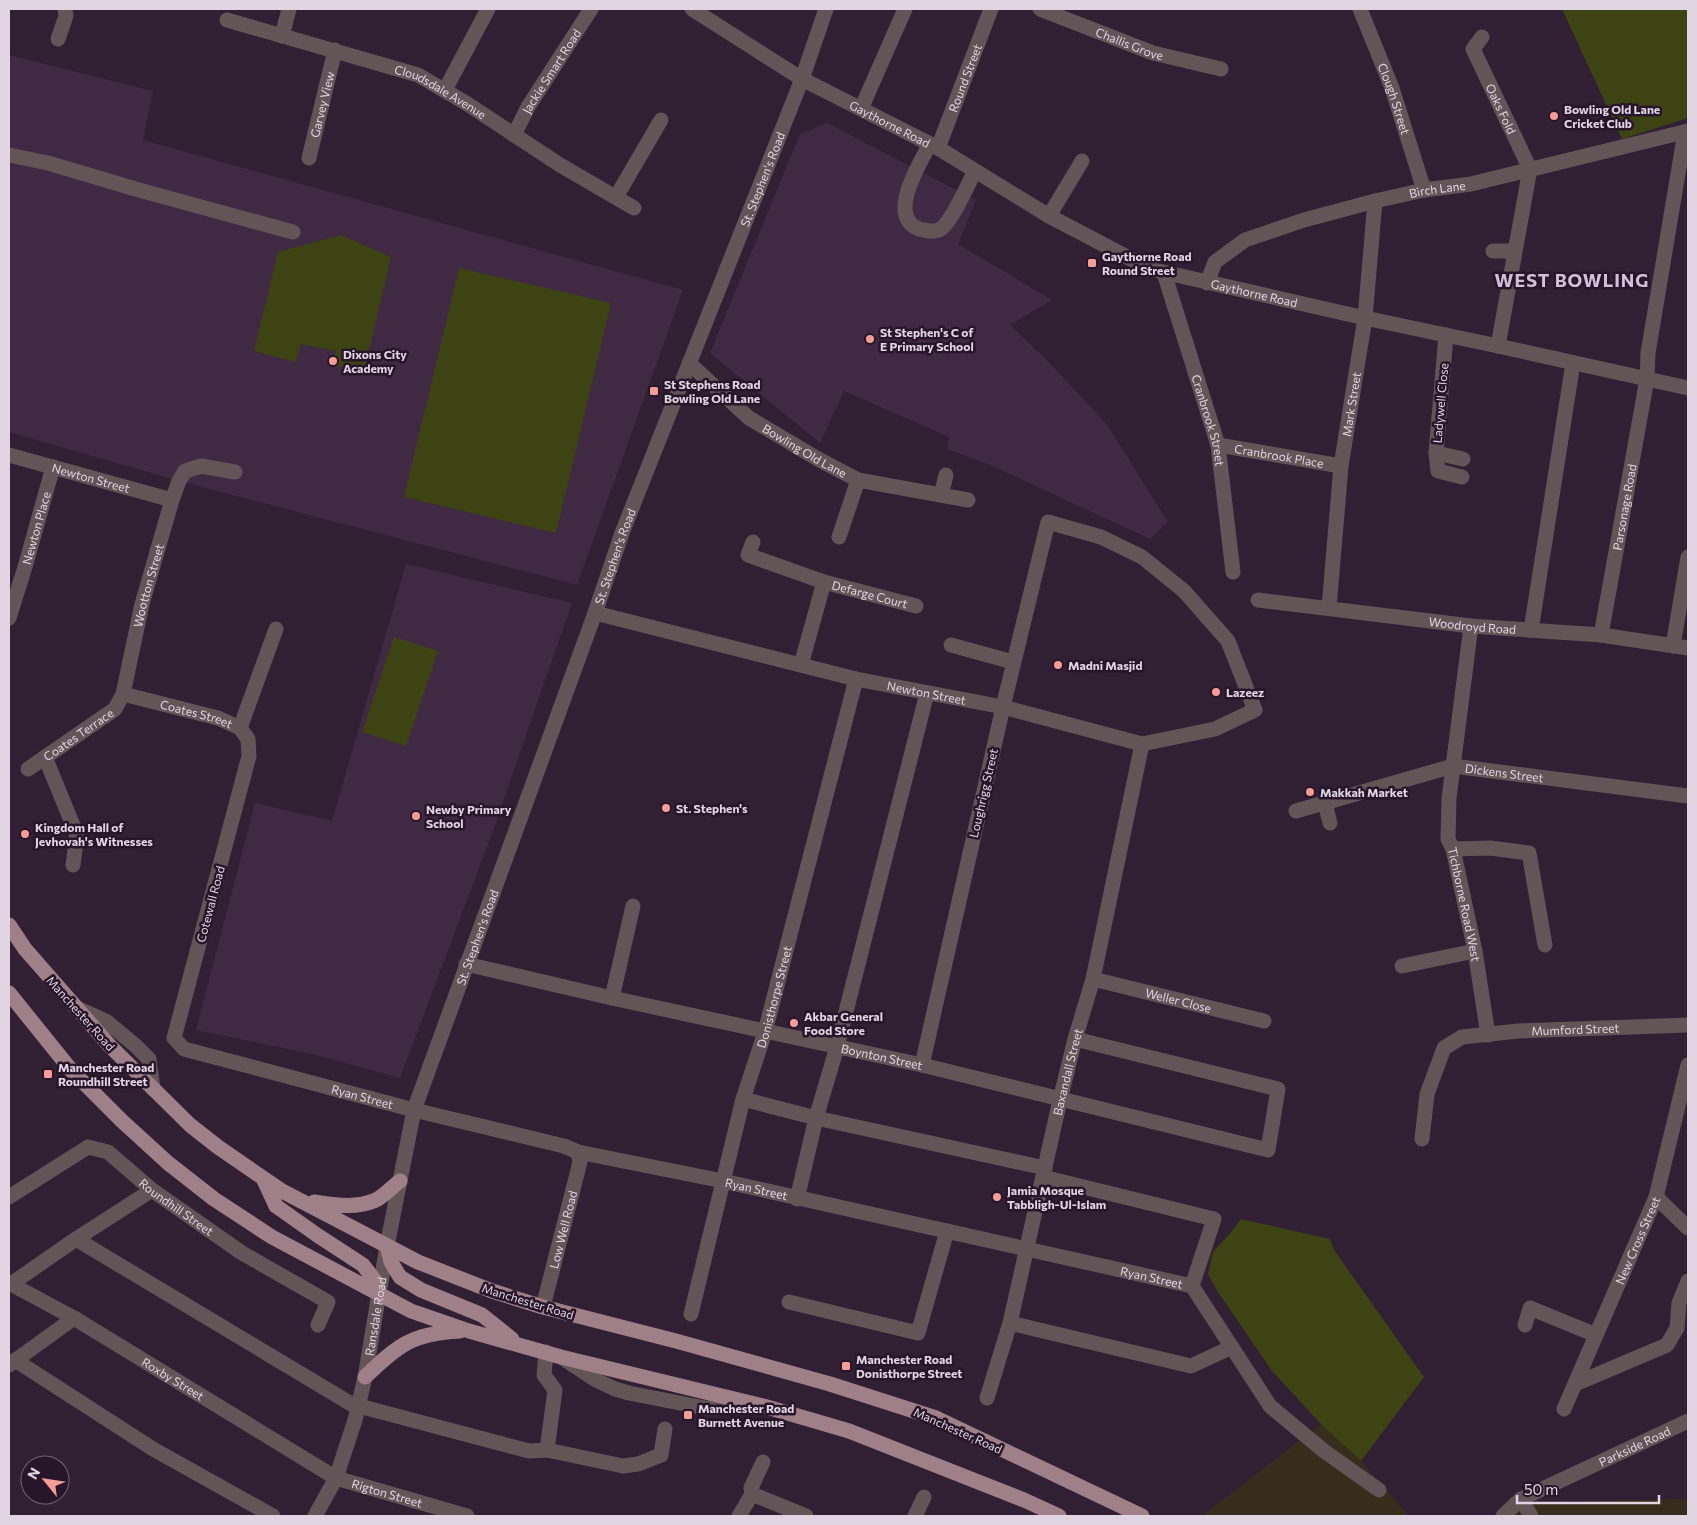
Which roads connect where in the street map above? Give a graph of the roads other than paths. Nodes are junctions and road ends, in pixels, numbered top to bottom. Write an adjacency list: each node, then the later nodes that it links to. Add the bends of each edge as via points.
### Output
1 (64, 9): 13 (street, via 66,16)
2 (289, 9): 12 (street)
3 (488, 9): 18 (street)
4 (591, 9): 22 (street, Jackie Smart Road, via 528,107)
5 (692, 9): 17 (street)
6 (826, 9): 17 (street, St. Stephen's Road)
7 (905, 9): 19 (street)
8 (991, 9): 23 (street, Round Street)
9 (1040, 9): 16 (street, Challis Grove, via 1153,53)
10 (1360, 9): 29 (street, Clough Street, via 1392,88)
11 (227, 20): 12 (street, Cloudsdale Avenue)
12 (282, 36): 15 (street, Cloudsdale Avenue)
13 (58, 39)
14 (1478, 43): 27 (street, Oaks Fold)
15 (334, 50): 18 (street, Cloudsdale Avenue, via 418,75); 25 (street, Garvey View)
16 (1221, 69)
17 (802, 79): 19 (street, Gaythorne Road); 42 (street, St. Stephen's Road)
18 (445, 90): 22 (street, Cloudsdale Avenue)
19 (861, 109): 23 (street, Gaythorne Road)
20 (661, 120): 30 (street)
21 (1687, 131): 27 (street, Birch Lane); 44 (street, Parsonage Road, via 1648,353)
22 (514, 135): 30 (street, Cloudsdale Avenue)
23 (934, 146): 28 (street, Gaythorne Road); 28 (street, Round Street, via 910,185 905,202 905,216 918,229 930,232 941,229)
24 (9, 155): 34 (street)
25 (309, 158)
26 (1082, 161): 33 (street)
27 (1530, 169): 29 (street, Birch Lane, via 1471,184); 36 (street)
28 (975, 171): 33 (street, Gaythorne Road)
29 (1424, 190): 31 (street, Birch Lane)
30 (616, 197): 32 (street, Cloudsdale Avenue)
31 (1375, 201): 38 (street, Birch Lane, via 1245,240 1215,262); 39 (street, Mark Street)
32 (634, 208)
33 (1049, 216): 37 (street, Gaythorne Road, via 1150,269)
34 (293, 232)
35 (1493, 250): 36 (street)
36 (1514, 251): 41 (street)
37 (1164, 273): 38 (street, Gaythorne Road); 46 (street, Cranbrook Street)
38 (1207, 283): 39 (street, Gaythorne Road)
39 (1365, 318): 40 (street, Gaythorne Road); 50 (street, Mark Street)
40 (1446, 335): 41 (street, Gaythorne Road); 47 (street, Ladywell Close)
41 (1498, 346): 43 (street, Gaythorne Road)
42 (689, 363): 55 (street, Bowling Old Lane, via 750,418); 67 (street, St. Stephen's Road, via 622,533)
43 (1573, 363): 44 (street, Gaythorne Road); 71 (street)
44 (1647, 379): 45 (street, Gaythorne Road); 72 (street, Parsonage Road)
45 (1688, 388)
46 (1218, 445): 50 (street, Cranbrook Place); 62 (street, Cranbrook Street)
47 (1436, 453): 49 (street); 54 (street, Ladywell Close, via 1438,471)
48 (9, 456): 51 (street, Newton Street)
49 (1463, 459)
50 (1341, 466): 66 (street, Mark Street)
51 (52, 467): 57 (street, Newton Street); 68 (street, Newton Place)
52 (235, 472): 57 (street, Wootton Street, via 201,466 185,471)
53 (946, 476): 56 (street)
54 (1462, 477)
55 (858, 480): 56 (street, Bowling Old Lane); 59 (street)
56 (941, 495): 58 (street, Bowling Old Lane)
57 (172, 500): 80 (street, Wootton Street, via 142,604)
58 (968, 500)
59 (839, 537)
60 (753, 542): 63 (street, Defarge Court, via 748,555)
61 (1688, 557): 74 (street)
62 (1233, 572)
63 (824, 582): 65 (street, Defarge Court); 77 (street, Defarge Court)
64 (1258, 600): 66 (street, Woodroyd Road)
65 (916, 606)
66 (1329, 608): 69 (street, Woodroyd Road)
67 (595, 613): 77 (street, Newton Street); 99 (street, St. Stephen's Road)
68 (9, 618)
69 (1471, 626): 71 (street, Woodroyd Road); 87 (street, Tichborne Road West)
70 (276, 629): 83 (street)
71 (1531, 630): 72 (street, Woodroyd Road)
72 (1601, 635): 74 (street, Woodroyd Road)
73 (951, 646): 76 (street)
74 (1673, 646): 75 (street, Woodroyd Road)
75 (1688, 648)
76 (1013, 662): 81 (street, Loughrigg Street); 82 (street, Loughrigg Street, via 1048,522 1101,536 1142,557 1184,591 1228,641)
77 (801, 665): 78 (street, Newton Street)
78 (856, 679): 79 (street, Newton Street); 106 (street, Donisthorpe Street)
79 (927, 693): 81 (street, Newton Street); 109 (street)
80 (122, 694): 83 (street, Coates Street, via 218,718); 86 (street, Coates Terrace, via 115,709)
81 (1003, 707): 84 (street, Newton Street); 112 (street, Loughrigg Street)
82 (1255, 710): 84 (street, Newton Street, via 1215,729)
83 (240, 728): 85 (street, Coates Street, via 248,739)
84 (1142, 744): 101 (street, Baxandall Street)
85 (249, 756): 110 (street, Cotewall Road, via 174,1038)
86 (45, 758): 88 (street, Coates Terrace); 94 (street, via 77,836)
87 (1453, 766): 89 (street, Dickens Street); 90 (street, Dickens Street); 93 (street, Tichborne Road West, via 1448,840)
88 (28, 769)
89 (1688, 796)
90 (1325, 803): 91 (street, Dickens Street); 92 (street)
91 (1296, 811)
92 (1330, 824)
93 (1453, 849): 97 (street, via 1490,848 1529,853); 98 (street, Tichborne Road West)
94 (73, 865)
95 (633, 906): 103 (street)
96 (9, 926): 120 (main road, Manchester Road, via 25,950 152,1089 218,1148)
97 (1545, 946)
98 (1475, 951): 100 (street); 107 (street, Tichborne Road West)
99 (466, 964): 103 (street, Boynton Street); 115 (street, St. Stephen's Road)
100 (1402, 966)
101 (1092, 979): 104 (street, Weller Close); 108 (street, Baxandall Street)
102 (9, 993): 136 (main road, via 71,1070 168,1163 214,1199 272,1237)
103 (612, 998): 106 (street, Boynton Street)
104 (1264, 1020)
105 (1688, 1025): 107 (street, Mumford Street)
106 (765, 1032): 109 (street, Boynton Street); 113 (street, Donisthorpe Street)
107 (1488, 1035): 117 (street, Mumford Street, via 1462,1037 1444,1048 1428,1094)
108 (1075, 1040): 114 (street, Baxandall Street); 114 (street, Boynton Street, via 1278,1089 1268,1150)
109 (837, 1047): 112 (street, Boynton Street); 116 (street)
110 (184, 1049): 115 (street, Ryan Street)
111 (1688, 1065): 125 (street, New Cross Street)
112 (922, 1066): 114 (street, Boynton Street)
113 (743, 1099): 116 (street); 122 (street, Donisthorpe Street)
114 (1060, 1100): 119 (street, Baxandall Street)
115 (414, 1110): 118 (street, Ryan Street); 121 (street, Ransdale Road)
116 (816, 1118): 119 (street); 126 (street)
117 (1422, 1139)
118 (578, 1152): 122 (street, Ryan Street); 138 (street, Low Well Road, via 580,1162)
119 (1044, 1173): 132 (street, Baxandall Street); 135 (street, via 1214,1219)
120 (263, 1177): 127 (main road, Manchester Road); 136 (main road, via 276,1206 363,1265 376,1282)
121 (400, 1181): 127 (main road, via 377,1200 349,1207); 131 (street, Ransdale Road)
122 (723, 1181): 126 (street, Ryan Street); 139 (street, Donisthorpe Street)
123 (152, 1190): 124 (street, Roundhill Street, via 108,1152 88,1148); 130 (street); 142 (street, Roundhill Street, via 242,1253 328,1302)
124 (9, 1197)
125 (1656, 1197): 128 (street); 145 (street, New Cross Street)
126 (797, 1198): 129 (street, Ryan Street)
127 (303, 1201): 131 (main road, Manchester Road)
128 (1688, 1228)
129 (947, 1231): 132 (street, Ryan Street); 137 (street, via 918,1333)
130 (76, 1239): 134 (street); 153 (street)
131 (388, 1246): 136 (street, Ransdale Road); 138 (main road, Manchester Road, via 443,1273); 146 (main road, via 391,1262 400,1277 421,1290 482,1315)
132 (1026, 1248): 135 (street, Ryan Street); 141 (street, Baxandall Street)
133 (1688, 1281): 151 (street, via 1679,1303 1677,1328 1667,1345)
134 (10, 1284): 140 (street, Roxby Street)
135 (1192, 1286): 147 (street, Ryan Street)
136 (380, 1295): 144 (main road, via 411,1311); 150 (street, Ransdale Road)
137 (789, 1302)
138 (543, 1307): 171 (main road, Manchester Road, via 830,1384 936,1418)
139 (691, 1314)
140 (74, 1318): 149 (street); 159 (street, Roxby Street)
141 (1010, 1323): 147 (street, via 1191,1366); 152 (street, Baxandall Street)
142 (318, 1324)
143 (1526, 1324): 145 (street, via 1530,1308)
144 (469, 1331): 146 (main road); 150 (main road, via 442,1332 412,1339)
145 (1596, 1335): 151 (street, New Cross Street)
146 (517, 1344): 148 (main road)
147 (1232, 1347): 160 (street, Ryan Street, via 1270,1406 1324,1451)
148 (554, 1354): 157 (street, via 544,1375 555,1390); 170 (main road, via 767,1407 849,1431)
149 (12, 1362): 164 (street, via 152,1449)
150 (365, 1377): 153 (street, Ransdale Road)
151 (1575, 1384): 154 (street, New Cross Street)
152 (987, 1398)
153 (358, 1407): 157 (street, via 529,1452); 159 (street, Ransdale Road)
154 (1564, 1409)
155 (1688, 1421): 163 (street, Parkside Road)
156 (665, 1429): 157 (street, via 661,1455 638,1464 622,1466)
157 (547, 1450)
158 (763, 1462): 161 (street, via 751,1488)
159 (336, 1478): 165 (street, Ransdale Road); 166 (street, Rigton Street)
160 (1379, 1490)
161 (752, 1494): 167 (street); 168 (street)
162 (924, 1497): 169 (street)
163 (1521, 1499): 172 (street, Parkside Road); 173 (street)
164 (274, 1516)
165 (315, 1516)
166 (467, 1516)
167 (739, 1516)
168 (806, 1516)
169 (915, 1516)
170 (1059, 1516)
171 (1142, 1516)
172 (1503, 1516)
173 (1530, 1516)

